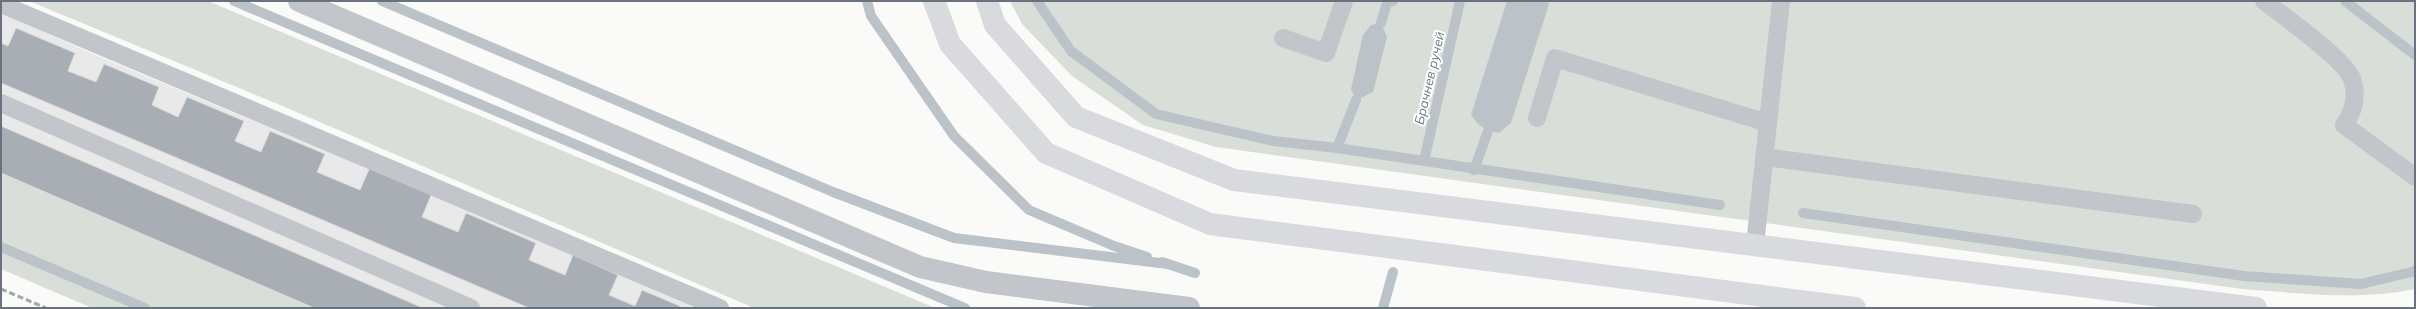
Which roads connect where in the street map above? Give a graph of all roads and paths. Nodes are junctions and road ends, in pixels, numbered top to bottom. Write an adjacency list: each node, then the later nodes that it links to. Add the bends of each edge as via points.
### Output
1 (299, 1): 18 (street, via 920,267 986,282)
2 (934, 1): 19 (street, via 950,44 1046,153 1210,224)
3 (987, 1): 15 (street, via 995,25 1076,117 1234,180)
4 (1344, 1): 8 (lane, via 1326,53)
5 (1781, 1): 11 (lane)
6 (2264, 1): 13 (lane, via 2338,60 2352,78 2355,93 2354,111 2344,126)
7 (1, 4): 17 (lane)
8 (1283, 38)
9 (1, 103): 16 (lane)
10 (1538, 118): 11 (lane, via 1555,58)
11 (1768, 123): 12 (lane)
12 (1764, 157): 14 (lane); 15 (lane)
13 (2415, 178)
14 (2193, 214)
15 (1755, 245): 20 (street)
16 (471, 308)
17 (720, 308)
18 (1189, 308)
19 (1855, 308)
20 (2256, 308)

